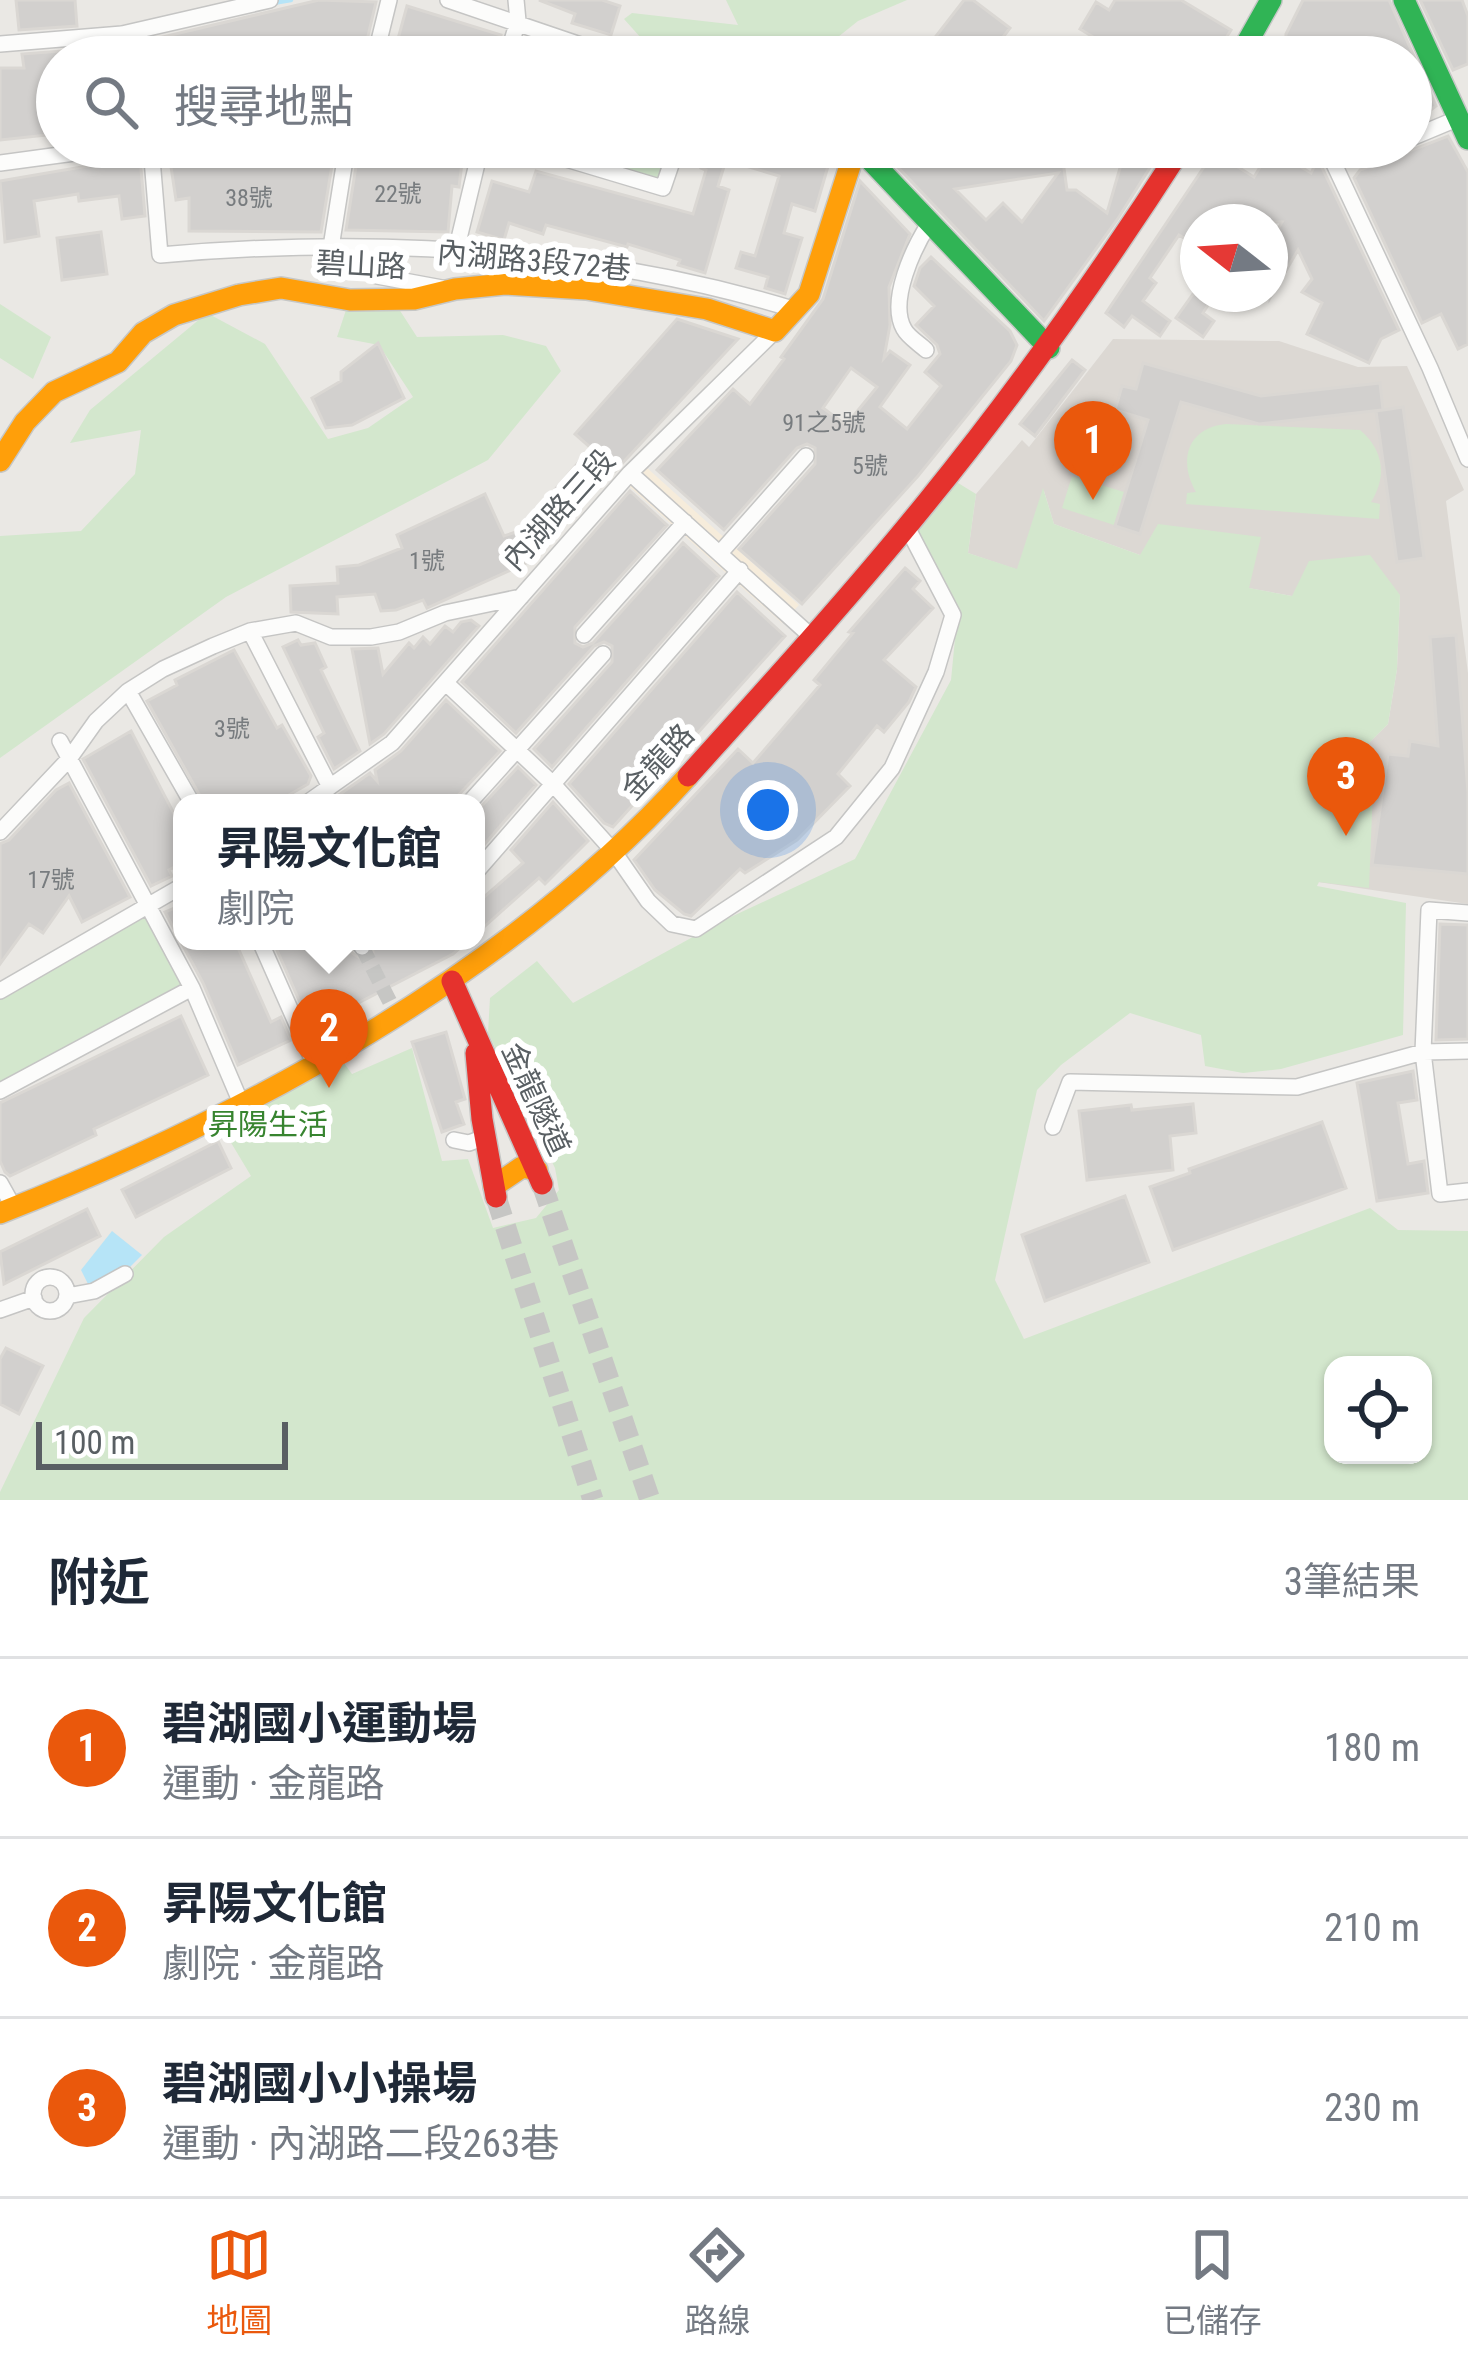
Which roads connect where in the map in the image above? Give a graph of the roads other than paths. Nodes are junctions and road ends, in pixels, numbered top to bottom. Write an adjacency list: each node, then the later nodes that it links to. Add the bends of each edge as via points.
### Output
1 (270, 0): 7 (street)
2 (389, 0): 11 (street)
3 (448, 0): 8 (street)
4 (516, 0): 8 (street)
5 (1271, 0): 14 (street)
6 (1404, 0): 15 (street)
7 (231, 5): 9 (street)
8 (518, 21): 12 (street); 13 (street)
9 (122, 34): 10 (street)
10 (98, 36)
11 (380, 36)
12 (513, 36)
13 (559, 36)
14 (1251, 36)
15 (1421, 36)
16 (36, 41): 17 (street)
17 (0, 44)
18 (1432, 61): 19 (street)
19 (1463, 128): 20 (street)
20 (1432, 134)
21 (36, 158): 22 (street)
22 (0, 163)
23 (153, 168): 33 (street, 內湖路3段72巷, via 160,256)
24 (344, 168): 33 (street)
25 (477, 168): 34 (street)
26 (596, 168): 27 (street, via 663,188)
27 (670, 168)
28 (849, 168): 36 (street, 內湖路三段, via 809,294)
29 (877, 168): 32 (street)
30 (1169, 168): 38 (street, 金龍路)
31 (1336, 168): 41 (street)
32 (929, 224): 38 (street); 39 (street, via 906,270 899,308 903,329)
33 (331, 248): 34 (street, 內湖路3段72巷); 35 (street, via 352,268)
34 (456, 251): 36 (street, 內湖路3段72巷, via 628,268)
35 (455, 289): 37 (street, 碧山路, via 505,284 633,295); 42 (street, 碧山路, via 350,300 281,288 174,315 143,333 118,362 54,392)
36 (796, 310): 37 (street, 內湖路三段)
37 (775, 331): 43 (street, 內湖路三段)
38 (1049, 348): 45 (street, 金龍路)
39 (926, 350)
40 (806, 456): 46 (street)
41 (1468, 459)
42 (0, 461)
43 (630, 473): 44 (street); 48 (street, 內湖路三段)
44 (685, 522): 46 (street); 50 (street)
45 (908, 527): 51 (street, 金龍路); 64 (street, via 953,615 892,768 836,837 696,929 672,924)
46 (720, 553): 47 (street)
47 (740, 570): 51 (street); 58 (street)
48 (521, 597): 49 (street, 內湖路三段, via 371,637 332,637 296,623); 53 (street)
49 (250, 631): 54 (street, 內湖路三段); 59 (street)
50 (584, 635)
51 (813, 638): 64 (street, 金龍路)
52 (603, 654): 56 (street)
53 (447, 684): 56 (street); 59 (street, via 392,743)
54 (128, 691): 57 (street, 內湖路三段); 60 (street)
55 (60, 741): 57 (street)
56 (517, 749): 58 (street); 62 (street)
57 (69, 759): 63 (street, 內湖路三段); 67 (street)
58 (553, 784): 64 (street); 65 (street)
59 (330, 788): 61 (street)
60 (187, 794)
61 (321, 794)
62 (477, 794)
63 (0, 832)
64 (614, 852): 70 (street, 金龍路)
65 (485, 862)
66 (173, 892): 67 (street)
67 (149, 907): 71 (street); 72 (street)
68 (1468, 913): 75 (street, via 1429,910)
69 (264, 950): 76 (street)
70 (452, 981): 73 (street, 金龍隧道); 76 (street, 金龍路)
71 (192, 988): 77 (street); 78 (street)
72 (0, 991)
73 (475, 1040): 80 (street, 金龍隧道); 82 (street, 金龍隧道)
74 (1468, 1051): 75 (street)
75 (1423, 1052): 79 (street, via 1298,1087 1070,1082); 84 (street, via 1440,1193)
76 (314, 1063): 78 (street, 金龍路)
77 (0, 1091)
78 (241, 1102): 85 (street, 金龍路)
79 (1053, 1127)
80 (524, 1133): 82 (street, via 513,1149); 82 (street, 金龍隧道, via 540,1177 522,1167 495,1192)
81 (454, 1140): 82 (street)
82 (486, 1142)
83 (0, 1183): 85 (street)
84 (1468, 1191)
85 (7, 1210)
86 (124, 1274): 87 (street)
87 (67, 1296): 88 (street, via 51,1311); 88 (street, via 60,1280 46,1277)
88 (34, 1298): 89 (street)
89 (1, 1306)

